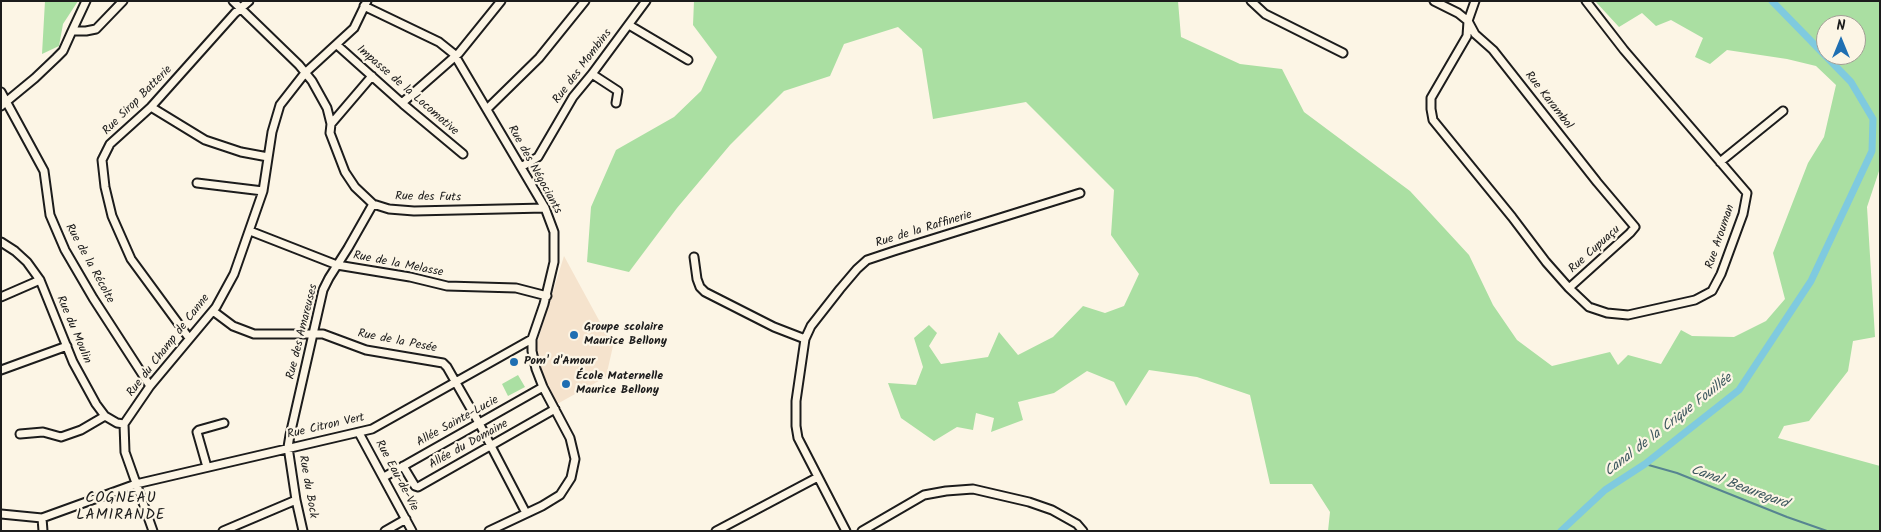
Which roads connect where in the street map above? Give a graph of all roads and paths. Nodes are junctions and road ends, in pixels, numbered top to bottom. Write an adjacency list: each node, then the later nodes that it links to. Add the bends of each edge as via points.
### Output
1 (86, 1): 16 (street)
2 (123, 1): 16 (street, via 96,29)
3 (232, 1): 13 (street)
4 (249, 1): 13 (street, Rue Sirop Batterie)
5 (501, 1): 19 (street)
6 (585, 1): 29 (street, via 539,58)
7 (646, 1): 15 (street, Rue des Mombins)
8 (1251, 1): 18 (street, via 1265,14)
9 (1434, 1): 14 (street, Rue Karambol)
10 (1475, 1): 14 (street)
11 (1586, 1): 34 (street, Rue Arouman)
12 (366, 4): 17 (street, Rue du Champ de Canne, via 354,28); 19 (street, Rue des Négociants, via 439,42)
13 (241, 8): 21 (street); 28 (street, Rue Sirop Batterie)
14 (1468, 21): 41 (street, Rue Karambol, via 1475,34 1493,50); 47 (street, via 1467,36 1431,98 1433,120)
15 (629, 25): 20 (street); 22 (street, Rue des Mombins)
16 (72, 31): 27 (street, via 63,51)
17 (337, 45): 21 (street, Rue du Champ de Canne); 23 (street, Impasse de la Locomotive)
18 (1343, 53)
19 (455, 56): 25 (street); 29 (street, Rue des Négociants)
20 (688, 60)
21 (304, 73): 31 (street, via 319,91); 33 (street, Rue du Champ de Canne, via 280,105)
22 (592, 74): 26 (street, via 618,91); 35 (street, Rue des Mombins, via 567,106 538,157)
23 (372, 76): 25 (street, Impasse de la Locomotive); 31 (street)
24 (1, 92): 27 (street, Rue de la Récolte)
25 (402, 103): 32 (street, Impasse de la Locomotive)
26 (616, 103)
27 (4, 104): 58 (street, Rue de la Récolte, via 44,171 50,215 66,250)
28 (151, 106): 33 (street, via 205,140); 52 (street, Rue Sirop Batterie, via 105,152 102,160 105,187 112,216 130,259)
29 (486, 109): 35 (street, Rue des Négociants)
30 (1783, 110): 34 (street)
31 (331, 124): 39 (street, via 334,148 345,172)
32 (463, 154)
33 (268, 157): 37 (street, Rue du Champ de Canne)
34 (1720, 162): 47 (street, Rue Arouman, via 1747,193 1743,214 1712,291 1695,300 1628,315 1589,307)
35 (521, 167): 40 (street, Rue des Négociants)
36 (197, 183): 37 (street)
37 (263, 191): 42 (street, Rue du Champ de Canne)
38 (1080, 194): 54 (street, Rue de la Raffinerie, via 868,260 840,289)
39 (373, 204): 40 (street, Rue des Futs, via 414,212); 45 (street, Rue des Amareuses)
40 (545, 208): 48 (street, Rue des Négociants, via 554,232 554,262)
41 (1635, 227): 47 (street, Rue Cupuaçu)
42 (250, 231): 45 (street, Rue de la Melasse); 50 (street, Rue du Champ de Canne, via 234,274)
43 (1, 242): 46 (street, Rue du Moulin, via 15,251)
44 (694, 257): 54 (street, via 697,279 705,292)
45 (337, 265): 48 (street, Rue de la Melasse, via 446,286 516,288); 51 (street, Rue des Amareuses, via 324,290)
46 (40, 280): 49 (street); 55 (street, Rue du Moulin)
47 (1569, 288)
48 (547, 296): 53 (street, Rue des Négociants)
49 (1, 297)
50 (213, 311): 51 (street, Rue de la Pesée, via 233,326 254,334); 52 (street, Rue du Champ de Canne)
51 (314, 333): 57 (street, Rue de la Pesée, via 366,350 437,361 447,367); 68 (street, Rue des Amareuses)
52 (189, 338): 58 (street, Rue du Champ de Canne)
53 (532, 339): 57 (street, Rue Citron Vert); 59 (street, Rue des Négociants, via 536,369)
54 (804, 339): 72 (street, Rue de la Raffinerie, via 796,426 798,438)
55 (67, 346): 56 (street); 61 (street, Rue du Moulin, via 96,404)
56 (1, 370)
57 (456, 382): 63 (street, Rue de la Pesée); 65 (street, Rue Citron Vert)
58 (150, 386): 64 (street, Rue du Champ de Canne)
59 (543, 387): 60 (street, Rue des Négociants); 63 (street, Allée Sainte-Lucie)
60 (554, 409): 67 (street, Allée du Domaine); 75 (street, Rue des Négociants, via 574,452 572,478 560,495)
61 (106, 416): 64 (street); 66 (street, via 62,437 42,432)
62 (224, 423): 70 (street, via 197,432)
63 (480, 423): 67 (street, Rue de la Pesée); 69 (street, Allée Sainte-Lucie)
64 (124, 424): 73 (street, via 125,452)
65 (360, 433): 68 (street, Rue Citron Vert); 71 (street, Rue Eau-de-Vie)
66 (20, 434)
67 (492, 446): 69 (street, Allée du Domaine, via 418,487); 75 (street, Rue de la Pesée)
68 (288, 447): 70 (street, Rue Citron Vert); 74 (street, Rue du Bock)
69 (404, 466): 71 (street, Allée Sainte-Lucie)
70 (207, 467): 73 (street, Rue Citron Vert)
71 (384, 477): 78 (street, Rue Eau-de-Vie)
72 (818, 477): 86 (street); 87 (street, Rue de la Raffinerie)
73 (136, 484): 77 (street, Rue Citron Vert); 80 (street)
74 (296, 500): 81 (street); 82 (street, Rue du Bock)
75 (526, 513): 85 (street, Rue des Négociants)
76 (1, 514): 77 (street)
77 (42, 518): 79 (street)
78 (406, 519): 83 (street); 84 (street, Rue Eau-de-Vie)
79 (42, 531)
80 (152, 531)
81 (223, 531)
82 (304, 531)
83 (385, 531)
84 (412, 531)
85 (489, 531)
86 (716, 531)
87 (846, 531)
88 (862, 531): 89 (street, via 924,495 973,489 1052,510)
89 (1083, 531)

